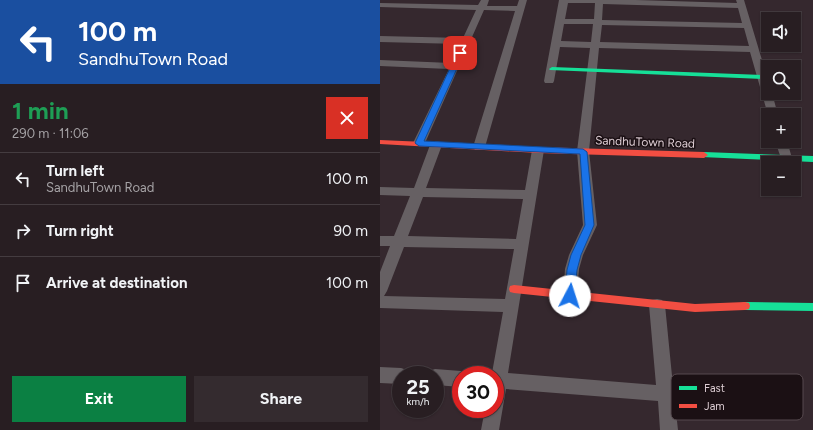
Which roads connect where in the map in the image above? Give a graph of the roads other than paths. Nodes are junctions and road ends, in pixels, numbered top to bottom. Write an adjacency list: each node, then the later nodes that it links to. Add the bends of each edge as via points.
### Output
1 (564, 0): 2 (street); 8 (street)
2 (599, 1): 4 (street); 9 (street)
3 (441, 3): 5 (street); 6 (street)
4 (741, 3): 10 (street)
5 (380, 4)
6 (483, 4): 7 (street); 12 (street)
7 (522, 4): 26 (street)
8 (560, 21): 9 (street); 13 (street)
9 (598, 21): 10 (street); 14 (street)
10 (748, 26): 15 (street)
11 (380, 38): 12 (street)
12 (466, 41): 17 (street)
13 (556, 44): 14 (street); 18 (street)
14 (595, 45): 15 (street); 19 (street)
15 (755, 50): 20 (street)
16 (380, 63): 17 (street)
17 (455, 66): 24 (street)
18 (552, 69): 19 (street); 22 (street)
19 (592, 70): 21 (street); 28 (street)
20 (761, 70)
21 (761, 77)
22 (549, 81)
23 (380, 142): 24 (street, SandhuTown Road)
24 (419, 143): 25 (street, SandhuTown Road)
25 (436, 145): 26 (street, SandhuTown Road); 33 (street)
26 (479, 147): 27 (street, SandhuTown Road)
27 (538, 150): 28 (street, SandhuTown Road); 34 (street)
28 (583, 152): 29 (street, SandhuTown Road); 40 (street, via 590,225 576,255)
29 (761, 157)
30 (801, 159): 31 (street, SandhuTown Road)
31 (813, 159)
32 (380, 191): 33 (street)
33 (418, 193): 34 (street); 36 (street)
34 (531, 195): 37 (street)
35 (380, 241): 36 (street)
36 (399, 242): 37 (street); 39 (street)
37 (522, 244): 38 (street)
38 (514, 288): 40 (street); 43 (street)
39 (380, 291)
40 (570, 296): 42 (street)
41 (380, 302): 43 (street)
42 (657, 305): 44 (street, via 696,308); 49 (street)
43 (512, 306): 45 (street)
44 (813, 307)
45 (500, 366)
46 (380, 375): 47 (street)
47 (392, 376)
48 (504, 381): 49 (street)
49 (666, 395): 50 (street); 53 (street)
50 (671, 395)
51 (492, 418): 52 (street)
52 (490, 430)
53 (669, 430)

